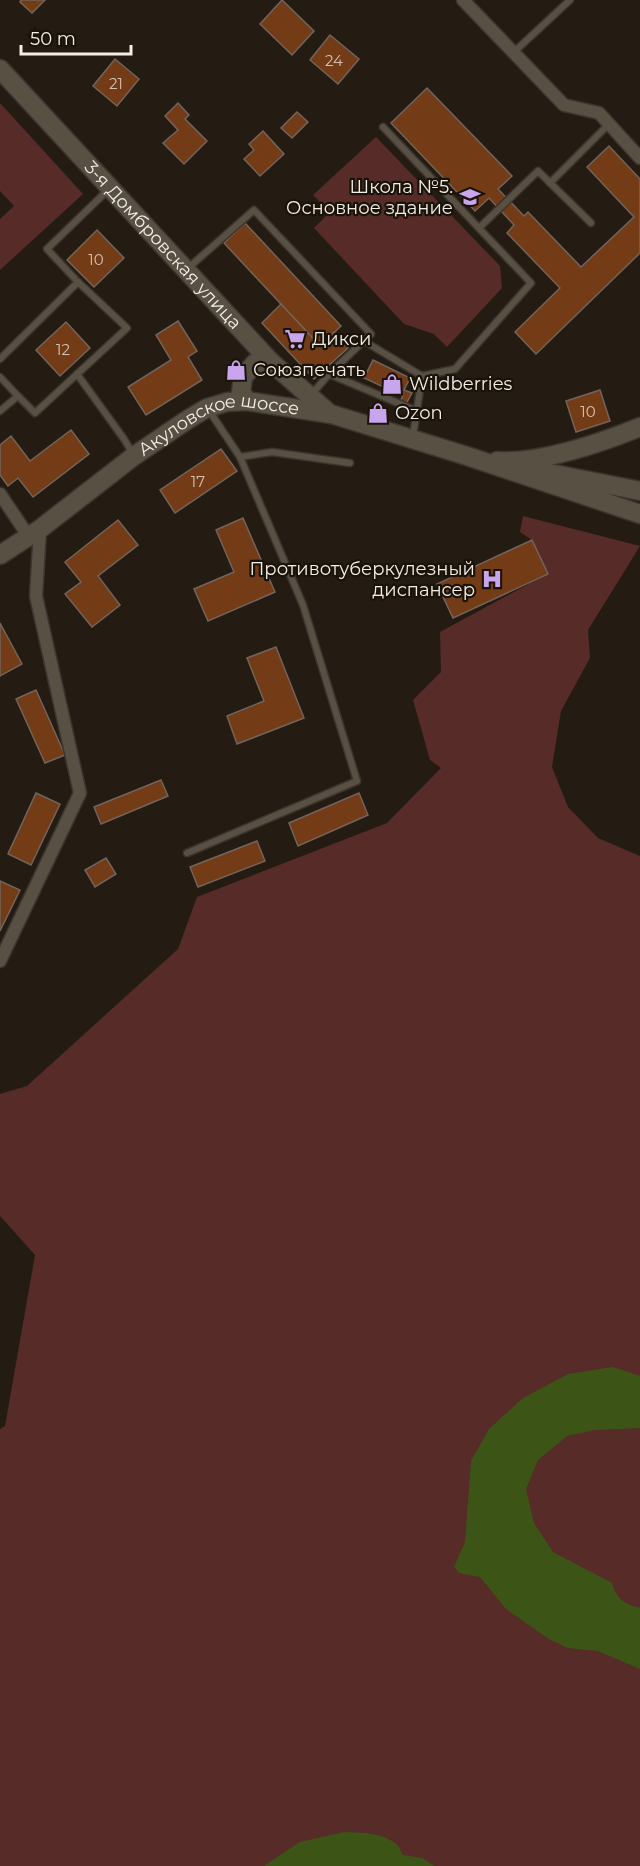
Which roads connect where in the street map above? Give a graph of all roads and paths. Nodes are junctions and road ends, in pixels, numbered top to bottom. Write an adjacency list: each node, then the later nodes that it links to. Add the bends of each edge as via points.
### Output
1 (463, 0): 3 (street)
2 (570, 0): 3 (lane)
3 (514, 52): 5 (street, via 564,105 599,113)
4 (0, 69): 9 (street, 3-я Домбровская улица)
5 (609, 124): 7 (street); 8 (lane)
6 (383, 127): 11 (lane)
7 (640, 158)
8 (550, 183): 10 (lane); 11 (lane, via 538,171)
9 (111, 188): 12 (street, 3-я Домбровская улица); 13 (lane, via 47,249)
10 (591, 223)
11 (479, 228): 19 (lane, via 531,283 455,369)
12 (186, 269): 14 (lane, via 254,210 371,334); 16 (street, 3-я Домбровская улица)
13 (78, 282): 15 (lane); 17 (lane, via 127,328)
14 (364, 341): 18 (lane); 19 (lane)
15 (0, 359)
16 (271, 362): 21 (street, 3-я Домбровская улица); 24 (street, via 255,363 243,376 241,392)
17 (77, 374): 22 (lane, via 35,413); 32 (lane)
18 (329, 374): 23 (lane); 28 (lane)
19 (422, 375): 28 (lane)
20 (0, 377): 22 (lane)
21 (287, 377): 23 (street, 3-я Домбровская улица); 25 (street, via 282,394)
22 (18, 396): 27 (lane)
23 (309, 397): 29 (street, 3-я Домбровская улица)
24 (247, 400): 25 (street, Акуловское шоссе); 26 (street, Акуловское шоссе)
25 (267, 405): 29 (street, Акуловское шоссе)
26 (207, 408): 32 (street, Акуловское шоссе); 34 (lane)
27 (0, 411)
28 (417, 411): 31 (lane)
29 (331, 414): 31 (street, Акуловское шоссе)
30 (640, 427): 35 (street, via 537,459)
31 (412, 439): 33 (street, Акуловское шоссе)
32 (134, 456): 40 (street, Акуловское шоссе)
33 (467, 456): 35 (street, Акуловское шоссе); 39 (street, Акуловское шоссе)
34 (240, 457): 36 (lane, via 272,452); 42 (lane, via 303,605 357,781)
35 (490, 461): 37 (street, Акуловское шоссе)
36 (350, 463)
37 (640, 491)
38 (0, 494): 40 (street)
39 (640, 514)
40 (34, 533): 41 (street, Акуловское шоссе); 43 (street, via 36,596 80,793)
41 (0, 555)
42 (187, 853)
43 (0, 961)

